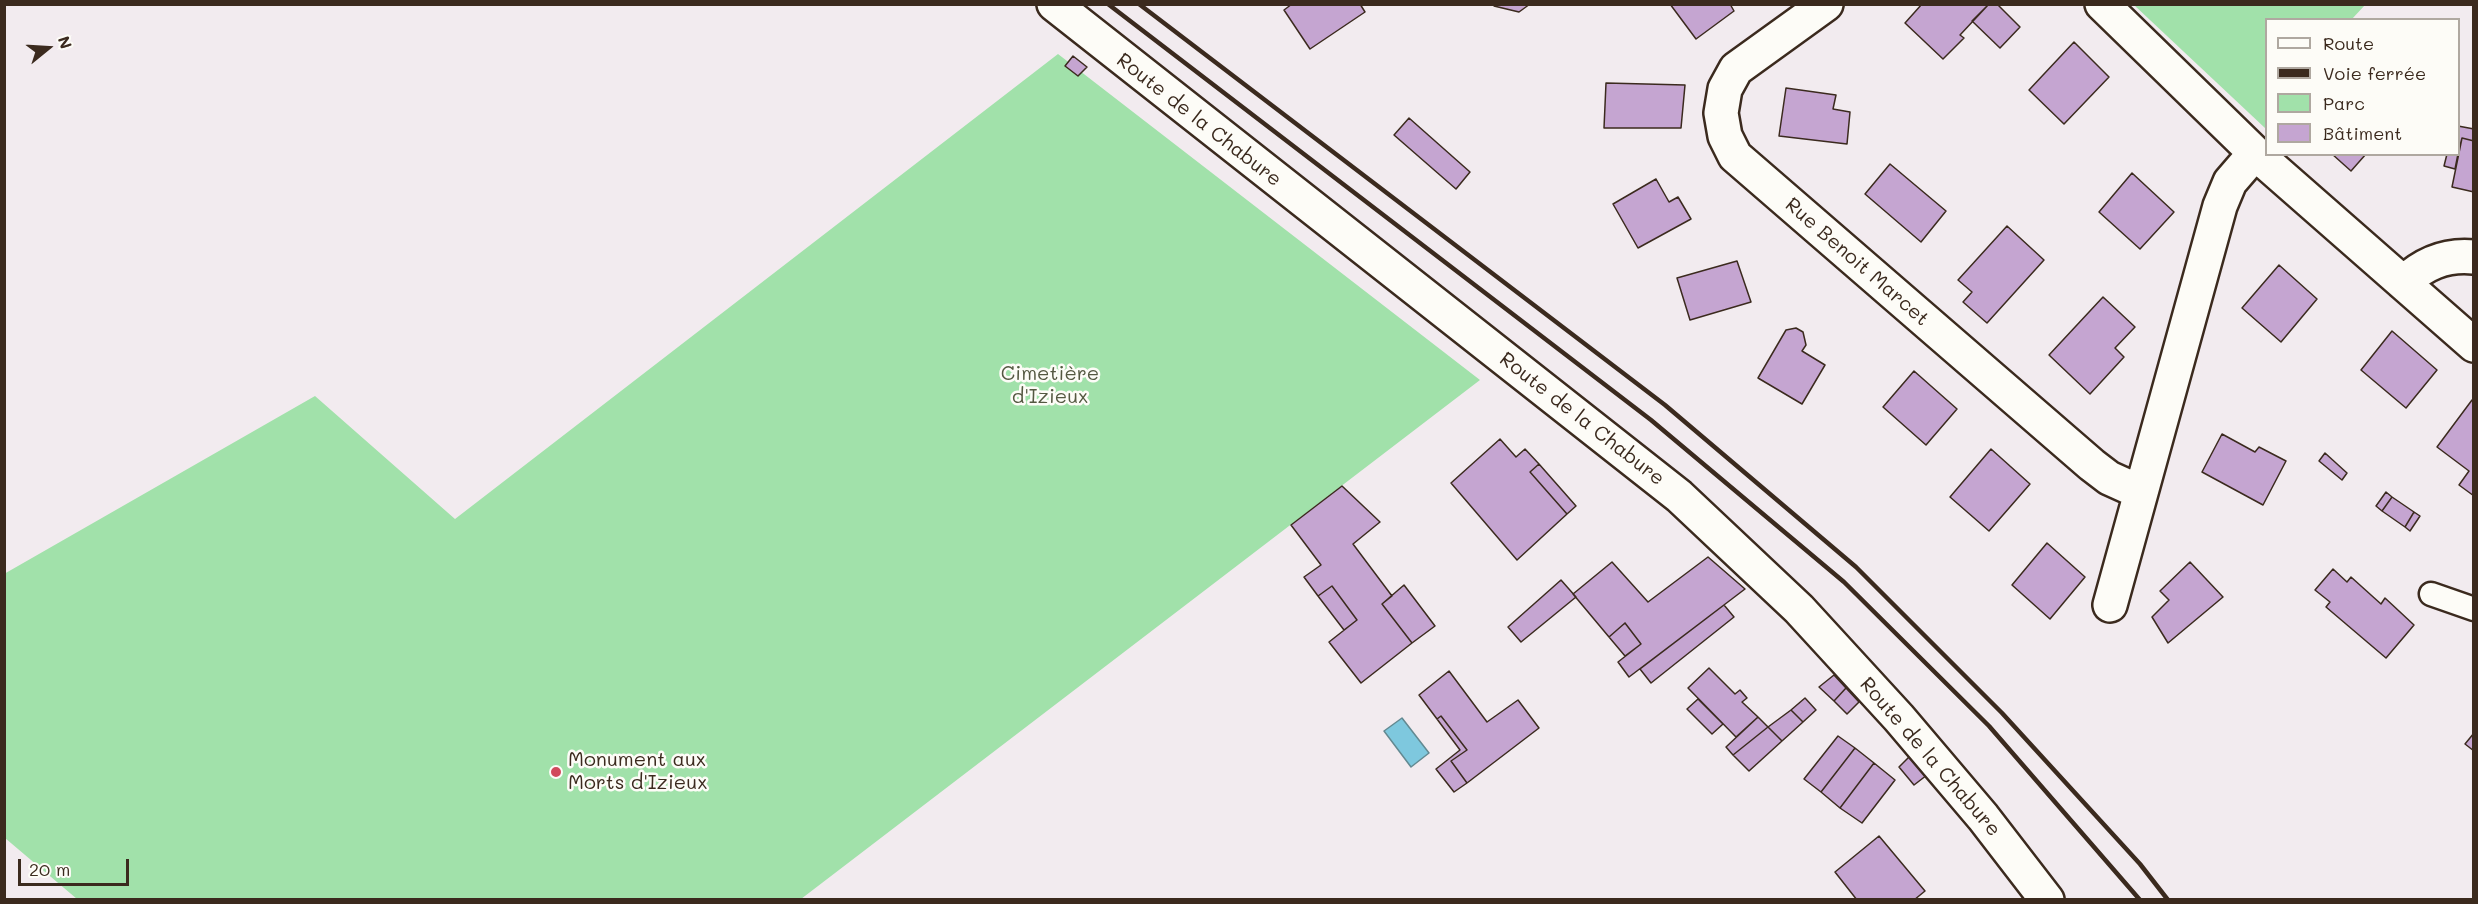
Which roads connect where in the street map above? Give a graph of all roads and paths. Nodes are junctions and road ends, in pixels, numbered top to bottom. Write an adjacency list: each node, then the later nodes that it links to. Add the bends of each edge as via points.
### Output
1 (1054, 4): 12 (street, Route de la Chabure, via 1679,496 1799,609 1891,709)
2 (1826, 4): 8 (street, Rue Benoit Marcet, via 1736,69 1725,89 1721,113 1725,136 1735,156 2092,465)
3 (2102, 4): 4 (street)
4 (2255, 153): 6 (street); 8 (street, via 2230,182 2220,206)
5 (2474, 257): 6 (street, via 2436,260 2418,268)
6 (2403, 283): 7 (street)
7 (2474, 345)
8 (2140, 492): 10 (street)
9 (2431, 594): 11 (lane)
10 (2110, 605)
11 (2474, 609)
12 (2047, 900)

